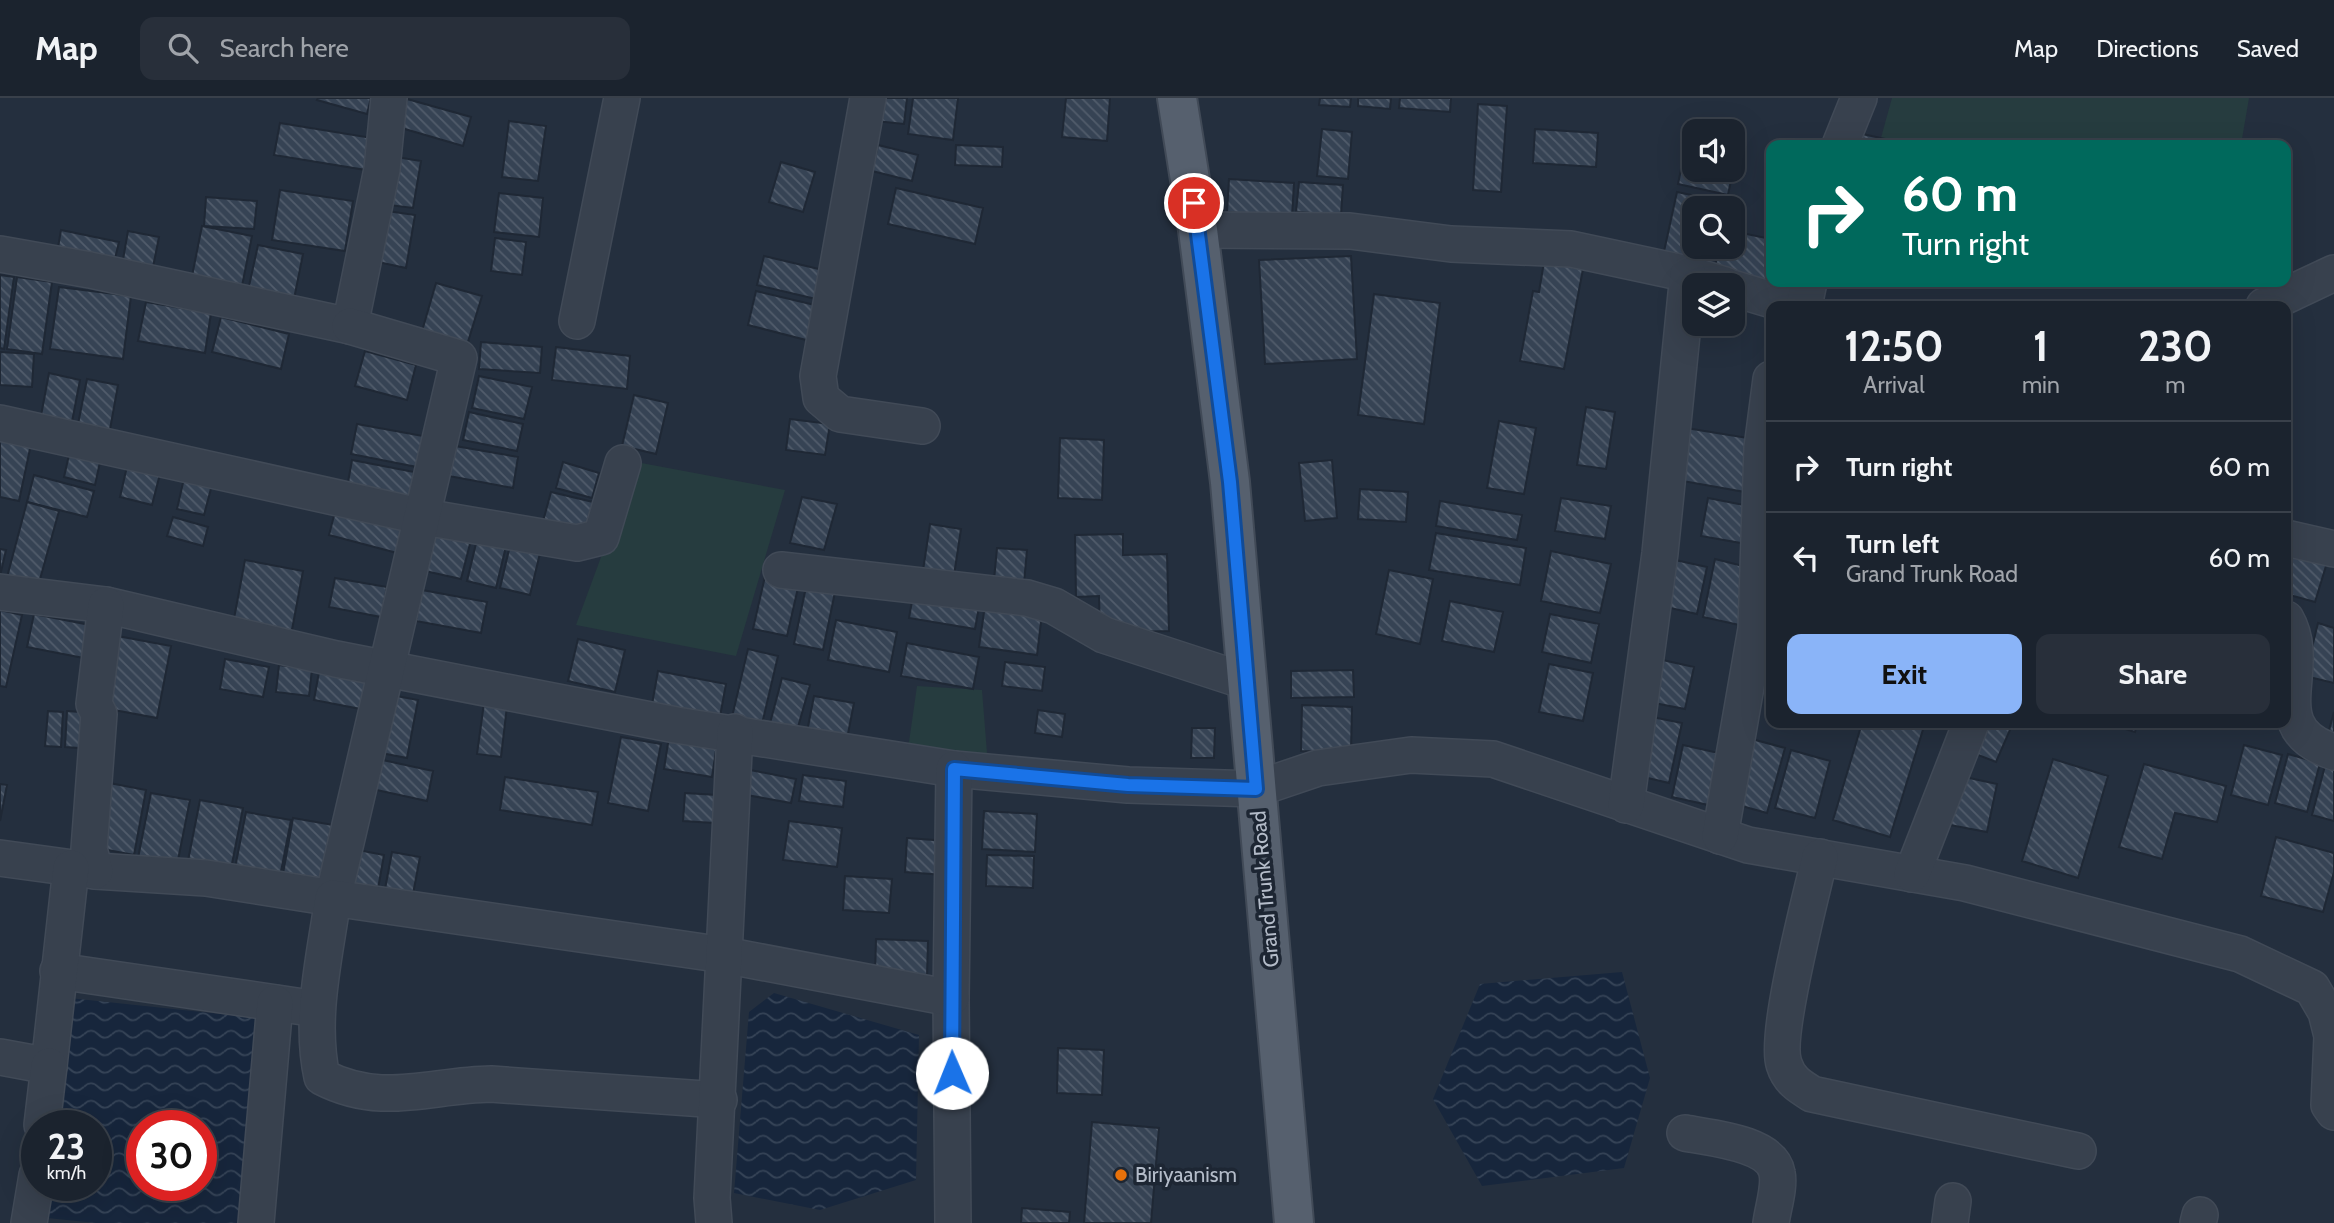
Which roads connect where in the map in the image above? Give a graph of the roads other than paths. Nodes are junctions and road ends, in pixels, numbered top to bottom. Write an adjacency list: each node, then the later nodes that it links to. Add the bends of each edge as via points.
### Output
1 (389, 98): 17 (street, via 382,169)
2 (622, 98): 16 (street)
3 (869, 98): 20 (street, via 818,376 821,398 840,414)
4 (1177, 98): 7 (main road, Grand Trunk Road)
5 (1859, 98): 6 (street)
6 (1842, 140)
7 (1198, 230): 9 (street, via 1350,231 1451,244 1571,250); 31 (main road, Grand Trunk Road, via 1230,482)
8 (0, 254): 17 (street)
9 (1683, 273)
10 (2334, 273): 15 (street)
11 (1805, 287): 14 (street)
12 (1745, 292): 13 (street)
13 (1776, 301)
14 (1792, 301)
15 (2275, 301)
16 (577, 321)
17 (350, 326): 23 (street, via 459,358)
18 (1682, 334): 37 (street, via 1660,552)
19 (0, 423): 23 (street)
20 (922, 426)
21 (622, 463): 23 (street, via 601,537 577,543)
22 (1766, 464): 38 (street, via 1756,629)
23 (424, 517): 30 (street)
24 (2291, 539): 25 (street)
25 (2334, 549)
26 (781, 570): 31 (street, via 1027,598 1054,606 1104,635)
27 (0, 592): 28 (street)
28 (106, 605): 30 (street); 41 (street, via 94,704 99,714 89,849)
29 (2291, 636): 34 (street, via 2296,653 2292,708 2299,732 2314,745)
30 (388, 670): 33 (street); 43 (street)
31 (1248, 682): 36 (main road, Grand Trunk Road)
32 (1969, 728): 42 (street)
33 (735, 732): 35 (street); 44 (street)
34 (2334, 752)
35 (954, 769): 36 (street, via 1128,785); 46 (street)
36 (1256, 789): 37 (street, via 1318,768 1411,755 1493,759); 62 (main road, Grand Trunk Road)
37 (1626, 805): 38 (street)
38 (1720, 836): 39 (street)
39 (1819, 857): 42 (street); 56 (street, via 1783,1026 1782,1062 1792,1081 1812,1094)
40 (0, 858): 41 (street)
41 (83, 869): 43 (street, via 206,878); 45 (street)
42 (1912, 873): 47 (street, via 2240,954)
43 (333, 898): 44 (street); 49 (street)
44 (724, 955): 46 (street); 52 (street)
45 (58, 971): 48 (street); 51 (street)
46 (951, 998): 61 (street)
47 (2330, 999): 54 (street, via 2329,1105)
48 (275, 1003): 49 (street); 59 (street)
49 (317, 1009): 52 (street, via 317,1057 322,1077 343,1087 402,1094 491,1084)
50 (0, 1057): 51 (street)
51 (49, 1066): 53 (street)
52 (719, 1100): 60 (street)
53 (44, 1110)
54 (2334, 1112)
55 (1685, 1132): 63 (street, via 1769,1156 1777,1173)
56 (2078, 1151)
57 (33, 1201): 58 (street)
58 (29, 1223)
59 (256, 1223)
60 (714, 1223)
61 (953, 1223)
62 (1294, 1223)
63 (1771, 1223)

